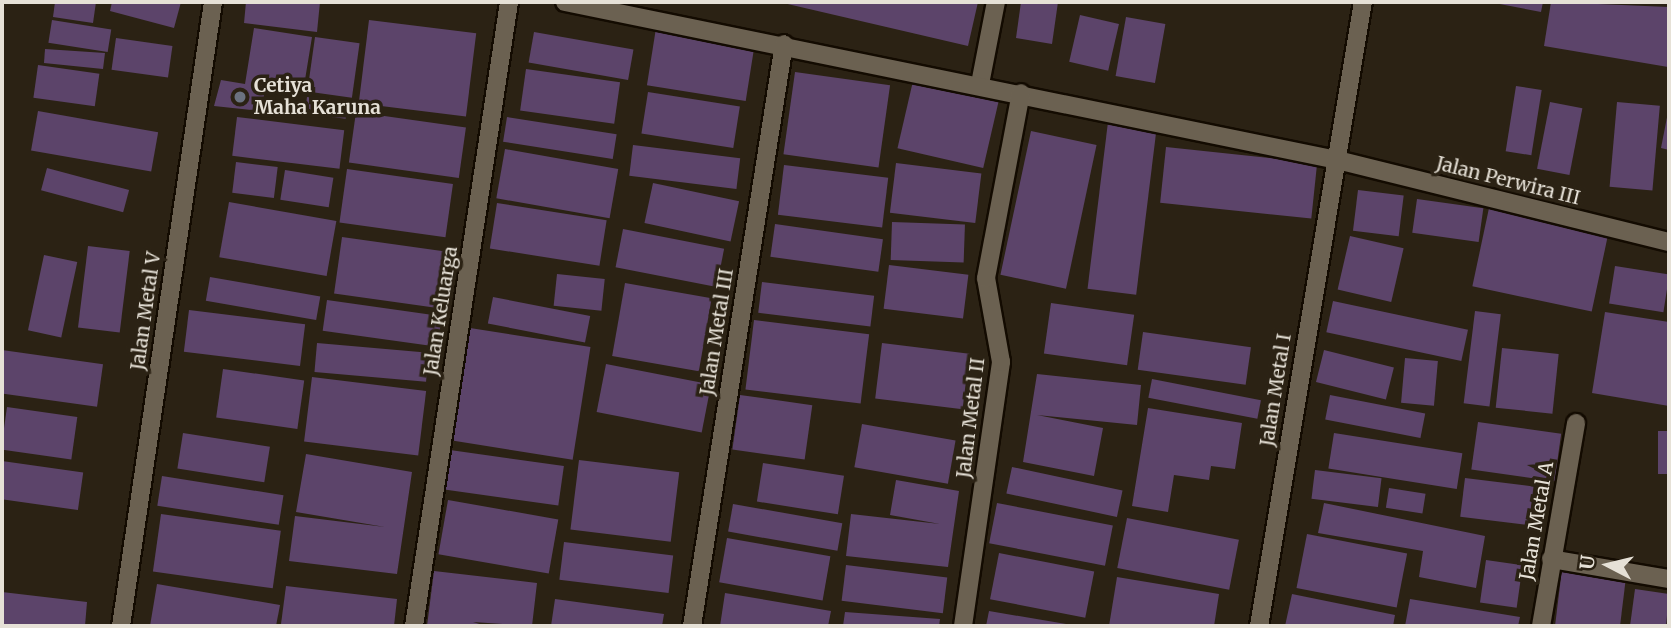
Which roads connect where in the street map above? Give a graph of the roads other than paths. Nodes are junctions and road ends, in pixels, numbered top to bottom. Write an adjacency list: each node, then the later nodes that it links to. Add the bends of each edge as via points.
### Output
1 (213, 2): 14 (street, Jalan Metal V)
2 (509, 2): 15 (street, Jalan Keluarga)
3 (565, 2): 6 (street, Jalan Perwira III)
4 (996, 2): 7 (street)
5 (1363, 2): 9 (street, Jalan Metal I)
6 (784, 44): 7 (street, Jalan Perwira III); 16 (street, Jalan Metal III)
7 (980, 84): 8 (street, Jalan Perwira III)
8 (1021, 93): 9 (street, Jalan Perwira III); 17 (street, Jalan Metal II, via 986,278 1001,362)
9 (1337, 160): 10 (street, Jalan Perwira III); 18 (street, Jalan Metal I)
10 (1669, 242)
11 (1576, 423): 12 (street, Jalan Metal A)
12 (1551, 559): 13 (street); 19 (street, Jalan Metal A)
13 (1669, 579)
14 (121, 626)
15 (414, 626)
16 (692, 626)
17 (963, 626)
18 (1259, 626)
19 (1541, 626)

